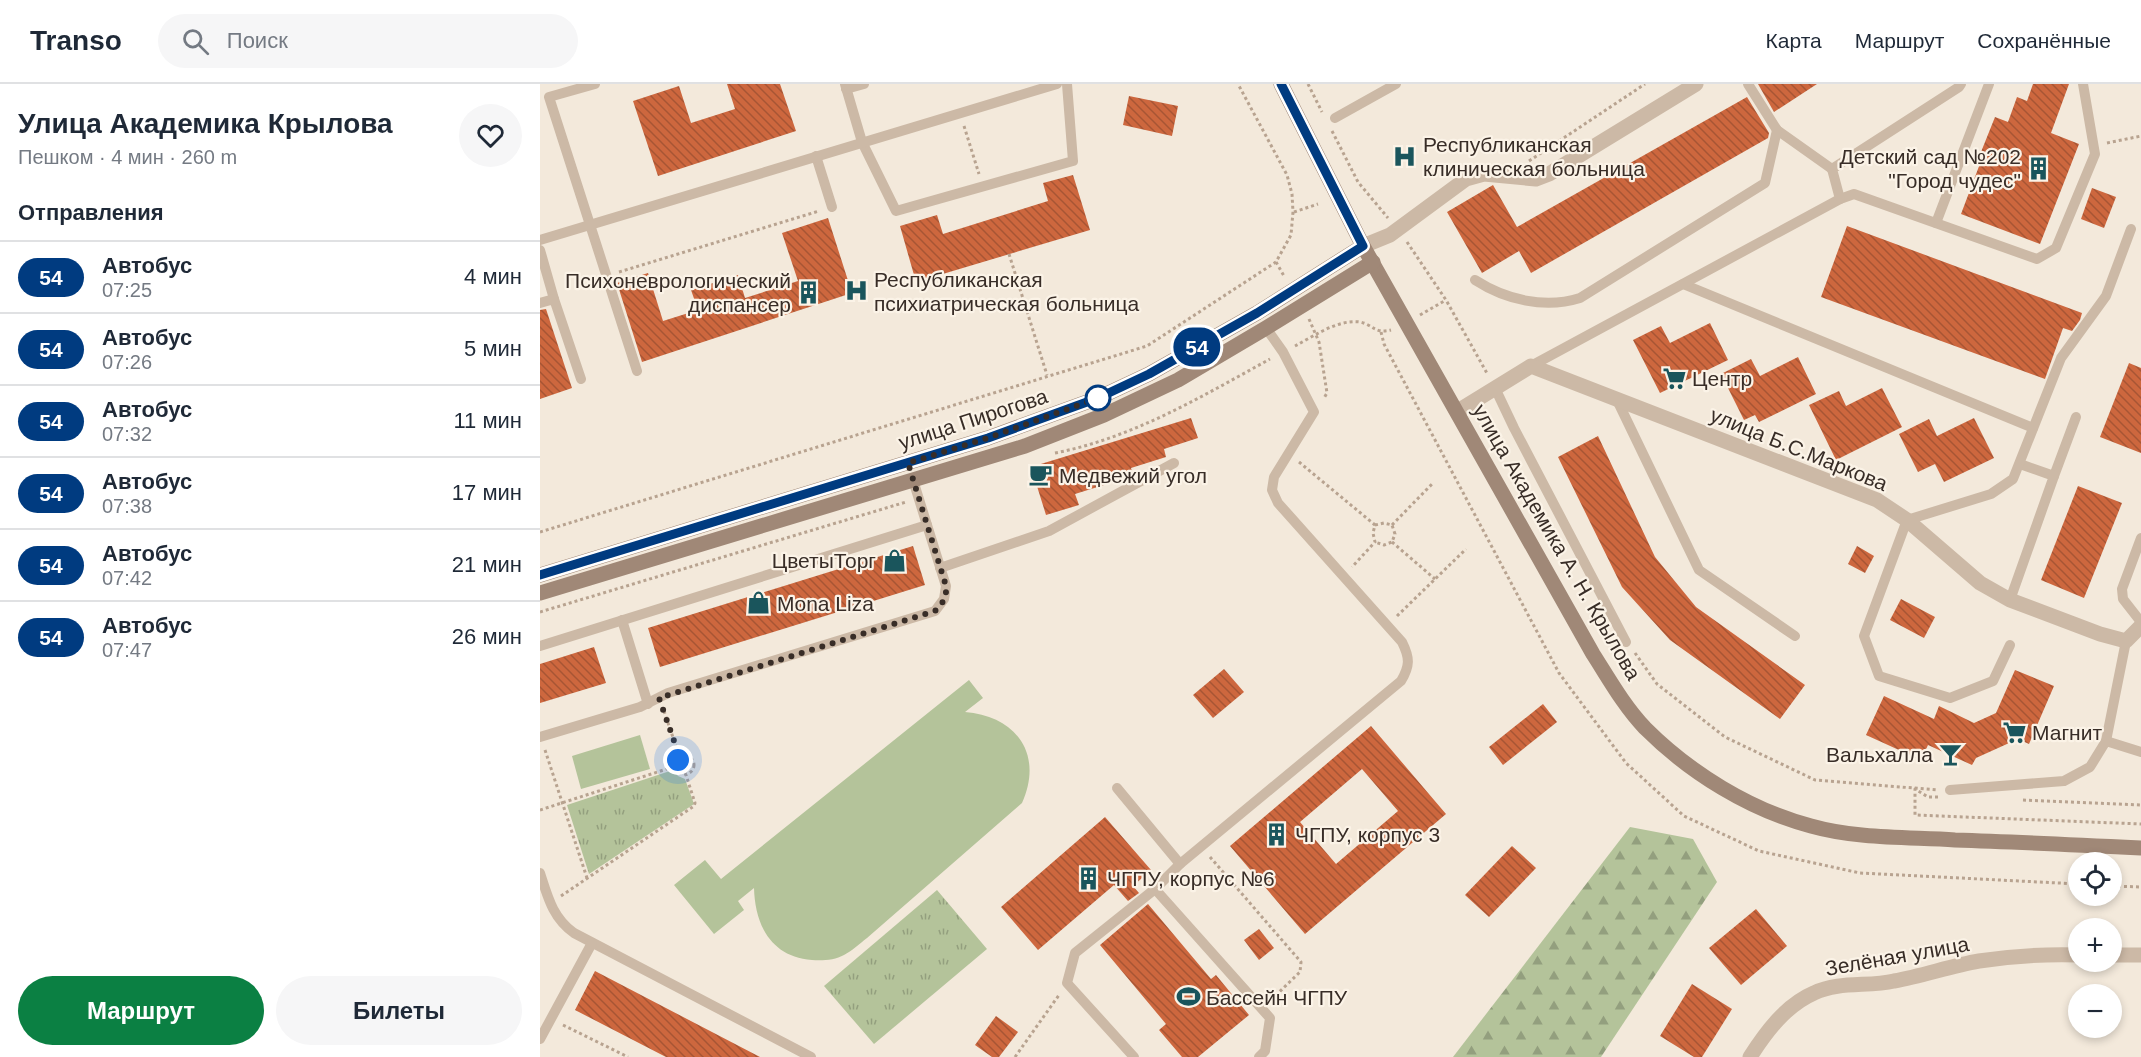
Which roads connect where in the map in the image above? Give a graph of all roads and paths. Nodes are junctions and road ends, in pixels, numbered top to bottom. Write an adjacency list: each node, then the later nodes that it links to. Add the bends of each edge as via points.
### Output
1 (595, 84): 30 (lane, via 549,97)
2 (864, 84): 15 (lane)
3 (1057, 84): 16 (lane)
4 (1067, 84): 24 (lane, via 1073,161)
5 (1238, 84): 28 (path, via 1287,176)
6 (1281, 84): 34 (main road, улица Академика А. Н. Крылова)
7 (1308, 84): 17 (path)
8 (1396, 84): 18 (lane)
9 (1645, 84): 23 (path)
10 (1696, 84): 23 (street, улица Пирогова, via 1549,174 1536,179)
11 (1749, 84): 19 (lane)
12 (1960, 84): 22 (lane)
13 (1989, 84): 29 (lane)
14 (2083, 84): 29 (lane, via 2095,154 2056,248 2037,259)
15 (846, 86): 20 (lane)
16 (960, 113): 20 (lane); 24 (path)
17 (1323, 114)
18 (1332, 121): 32 (path, via 1358,182)
19 (1777, 130): 22 (lane); 41 (lane, via 1765,183 1580,298 1564,303 1535,302 1490,290)
20 (862, 142): 21 (lane); 24 (lane, via 896,211)
21 (816, 156): 27 (lane); 30 (lane)
22 (1832, 169): 25 (lane)
23 (1505, 176): 32 (street, улица Пирогова, via 1484,174 1466,179)
24 (983, 187)
25 (1840, 199): 29 (lane, via 1854,194); 42 (lane)
26 (1318, 204): 28 (path)
27 (832, 207): 39 (path)
28 (1293, 212): 38 (path, via 1291,235)
29 (1936, 222)
30 (590, 225): 33 (lane); 39 (lane)
31 (2131, 229): 62 (lane, via 2106,296 2061,358)
32 (1395, 231): 34 (street, улица Пирогова); 37 (street, улица Пирогова); 44 (path)
33 (540, 240)
34 (1363, 246): 37 (main road, улица Академика А. Н. Крылова); 64 (main road, улица Пирогова, via 1257,313 1149,374 1050,416)
35 (540, 250): 43 (lane)
36 (1009, 254): 55 (path)
37 (1373, 261): 48 (main road, улица Пирогова); 59 (main road, улица Академика А. Н. Крылова)
38 (1276, 262): 40 (path); 55 (path, via 1147,346)
39 (606, 277): 54 (lane)
40 (1287, 280)
41 (1476, 280)
42 (1683, 284): 53 (lane); 62 (lane)
43 (554, 299): 45 (lane); 56 (lane)
44 (1446, 300): 47 (path); 57 (path)
45 (540, 303)
46 (1307, 315): 51 (path)
47 (1420, 315)
48 (1266, 328): 60 (lane); 68 (main road, улица Пирогова, via 1178,380 1104,415 1025,446)
49 (1392, 330): 50 (path)
50 (1382, 332): 51 (path, via 1350,321); 117 (path, via 1384,344 1559,673 1626,763 1684,816 1758,851 1860,873)
51 (1317, 335): 52 (path); 60 (path, via 1327,393)
52 (1287, 350)
53 (1531, 366): 57 (street); 58 (street, улица Б.С.Маркова)
54 (636, 371)
55 (1047, 376): 75 (path)
56 (581, 380)
57 (1493, 383): 59 (street); 92 (lane)
58 (1617, 400): 71 (street, улица Б.С.Маркова, via 1877,500); 90 (lane, via 1699,570)
59 (1458, 411): 113 (main road, улица Академика А. Н. Крылова, via 1617,691 1644,727 1723,788 1770,812 1812,827 1868,836)
60 (1314, 412): 63 (lane)
61 (2076, 417): 67 (lane)
62 (2033, 428): 66 (lane)
63 (1288, 454): 73 (path); 82 (lane, via 1274,477 1272,490 1278,503)
64 (908, 463): 68 (main road); 81 (main road, улица Пирогова)
65 (1174, 463): 80 (lane, via 1049,531)
66 (2020, 464): 67 (lane); 71 (lane, via 2013,479 1991,494)
67 (2054, 476): 85 (lane)
68 (913, 480): 72 (lane); 84 (main road, улица Пирогова)
69 (1432, 484): 74 (path)
70 (909, 501): 86 (path)
71 (1907, 520): 85 (street, улица Б.С.Маркова, via 1980,584); 93 (lane, via 1864,636 1879,676 1950,698 1993,681)
72 (927, 525): 80 (lane); 87 (lane)
73 (1375, 525): 74 (path); 77 (path)
74 (1392, 525): 78 (path)
75 (540, 532)
76 (2141, 538): 88 (lane, via 2122,589 2123,599)
77 (1375, 542): 78 (path); 82 (path)
78 (1392, 542): 83 (path)
79 (1466, 549): 83 (path)
80 (940, 567): 95 (lane, via 946,591 935,611)
81 (540, 575)
82 (1343, 576): 89 (lane)
83 (1435, 579): 89 (path)
84 (540, 593)
85 (2010, 600): 91 (street, улица Б.С.Маркова)
86 (540, 612)
87 (622, 620): 94 (lane); 96 (lane)
88 (2141, 624): 91 (street)
89 (1387, 625): 112 (lane, via 1409,655 1409,669 1401,681)
90 (1795, 636)
91 (2126, 641): 98 (lane)
92 (1626, 642): 104 (path, via 1657,684 1725,737 1815,780)
93 (2010, 645)
94 (540, 646)
95 (659, 698): 96 (lane); 100 (path)
96 (648, 704): 97 (lane)
97 (540, 737): 108 (path)
98 (2106, 741): 99 (lane); 105 (lane, via 2090,767 2064,781)
99 (2141, 752)
100 (680, 758): 101 (path); 102 (path, via 689,757 694,764)
101 (676, 766): 102 (path); 108 (path)
102 (686, 775): 116 (path, via 694,806)
103 (1117, 788): 114 (lane)
104 (1916, 789): 105 (path); 106 (path, via 1928,797); 111 (path, via 1915,815)
105 (1950, 790)
106 (1940, 797)
107 (2023, 800): 109 (path)
108 (562, 803): 110 (path); 116 (path)
109 (2141, 805)
110 (540, 810)
111 (2141, 824)
112 (1201, 847): 114 (lane); 127 (path, via 1301,962 1300,972)
113 (2141, 848)
114 (1180, 864): 120 (lane)
115 (540, 873): 121 (lane)
116 (587, 879): 121 (path)
117 (2068, 883)
118 (2122, 886): 119 (path)
119 (2141, 887)
120 (1155, 889): 126 (lane, via 1075,953); 127 (lane)
121 (549, 904): 122 (lane, via 566,928)
122 (592, 943): 128 (lane); 131 (lane)
123 (2068, 954): 135 (street, Зелёная улица, via 1979,961 1892,982 1840,985 1814,993 1790,1007)
124 (2122, 955): 125 (street)
125 (2141, 955)
126 (1067, 983): 132 (path); 133 (lane)
127 (1262, 1009): 134 (lane, via 1270,1018 1265,1051)
128 (551, 1019): 129 (lane); 130 (path)
129 (540, 1040)
130 (628, 1057)
131 (811, 1057)
132 (1015, 1057)
133 (1134, 1057)
134 (1259, 1057)
135 (1750, 1057)

